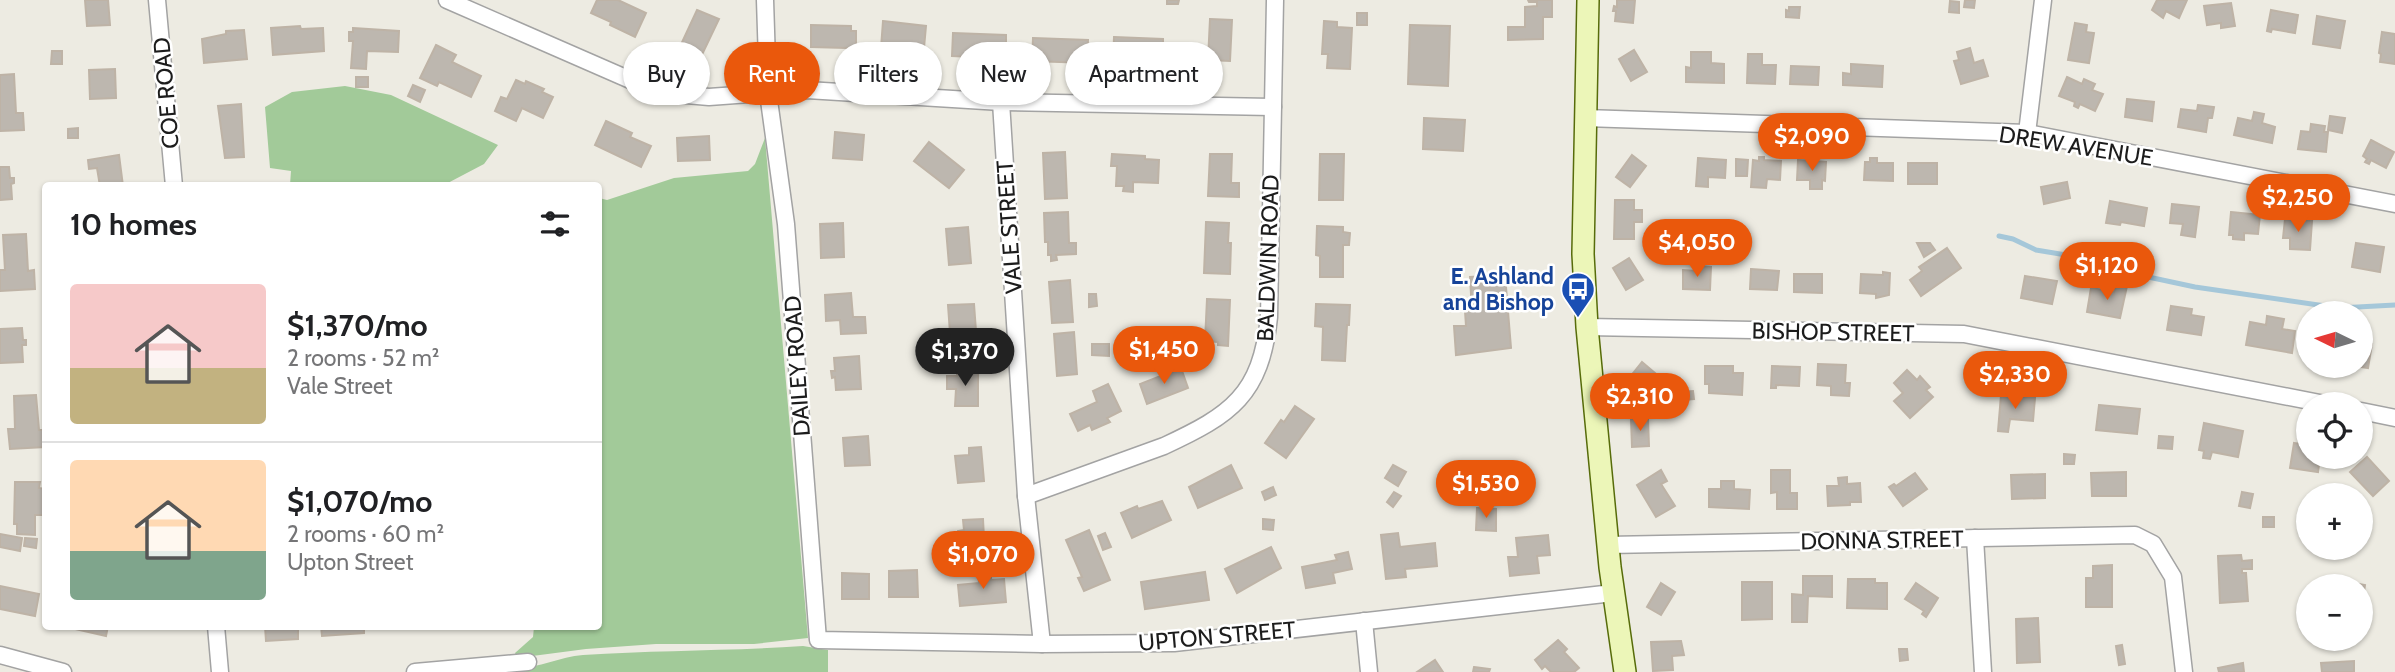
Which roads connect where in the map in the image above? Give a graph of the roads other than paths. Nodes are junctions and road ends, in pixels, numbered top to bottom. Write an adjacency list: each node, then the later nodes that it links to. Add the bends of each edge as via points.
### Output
1 (157, 0): 17 (street, COE ROAD)
2 (447, 0): 9 (street, via 645,86 675,94)
3 (765, 0): 7 (street, DAILEY ROAD)
4 (1275, 0): 14 (street, BALDWIN ROAD)
5 (1588, 0): 15 (main road)
6 (2043, 0): 16 (street)
7 (766, 42)
8 (820, 91): 10 (street)
9 (724, 96)
10 (956, 99)
11 (1051, 103): 14 (street)
12 (770, 105): 29 (street, DAILEY ROAD, via 786,224)
13 (1001, 105): 23 (street, VALE STREET)
14 (1273, 107): 23 (street, BALDWIN ROAD, via 1269,317 1256,375 1230,408 1208,424)
15 (1586, 118): 16 (street, DREW AVENUE); 19 (main road, via 1583,254)
16 (2026, 133): 18 (street, DREW AVENUE)
17 (174, 182)
18 (2395, 204)
19 (1587, 327): 20 (street, BISHOP STREET, via 1964,334); 25 (main road)
20 (2296, 398)
21 (2373, 413): 22 (street)
22 (2395, 418)
23 (1026, 496): 30 (street, VALE STREET)
24 (1975, 538): 25 (street, DONNA STREET); 39 (street); 40 (street, DONNA STREET, via 2135,535 2153,544 2173,577)
25 (1608, 545): 26 (main road)
26 (1613, 593): 27 (street, UPTON STREET); 38 (main road)
27 (1364, 621): 30 (street, UPTON STREET, via 1174,643); 37 (street)
28 (216, 630): 35 (street)
29 (818, 640): 30 (street, UPTON STREET)
30 (1042, 644)
31 (2, 661): 34 (street)
32 (528, 662): 33 (street)
33 (438, 671): 36 (street)
34 (63, 672)
35 (220, 672)
36 (415, 672)
37 (1369, 672)
38 (1625, 672)
39 (1983, 672)
40 (2185, 672)

